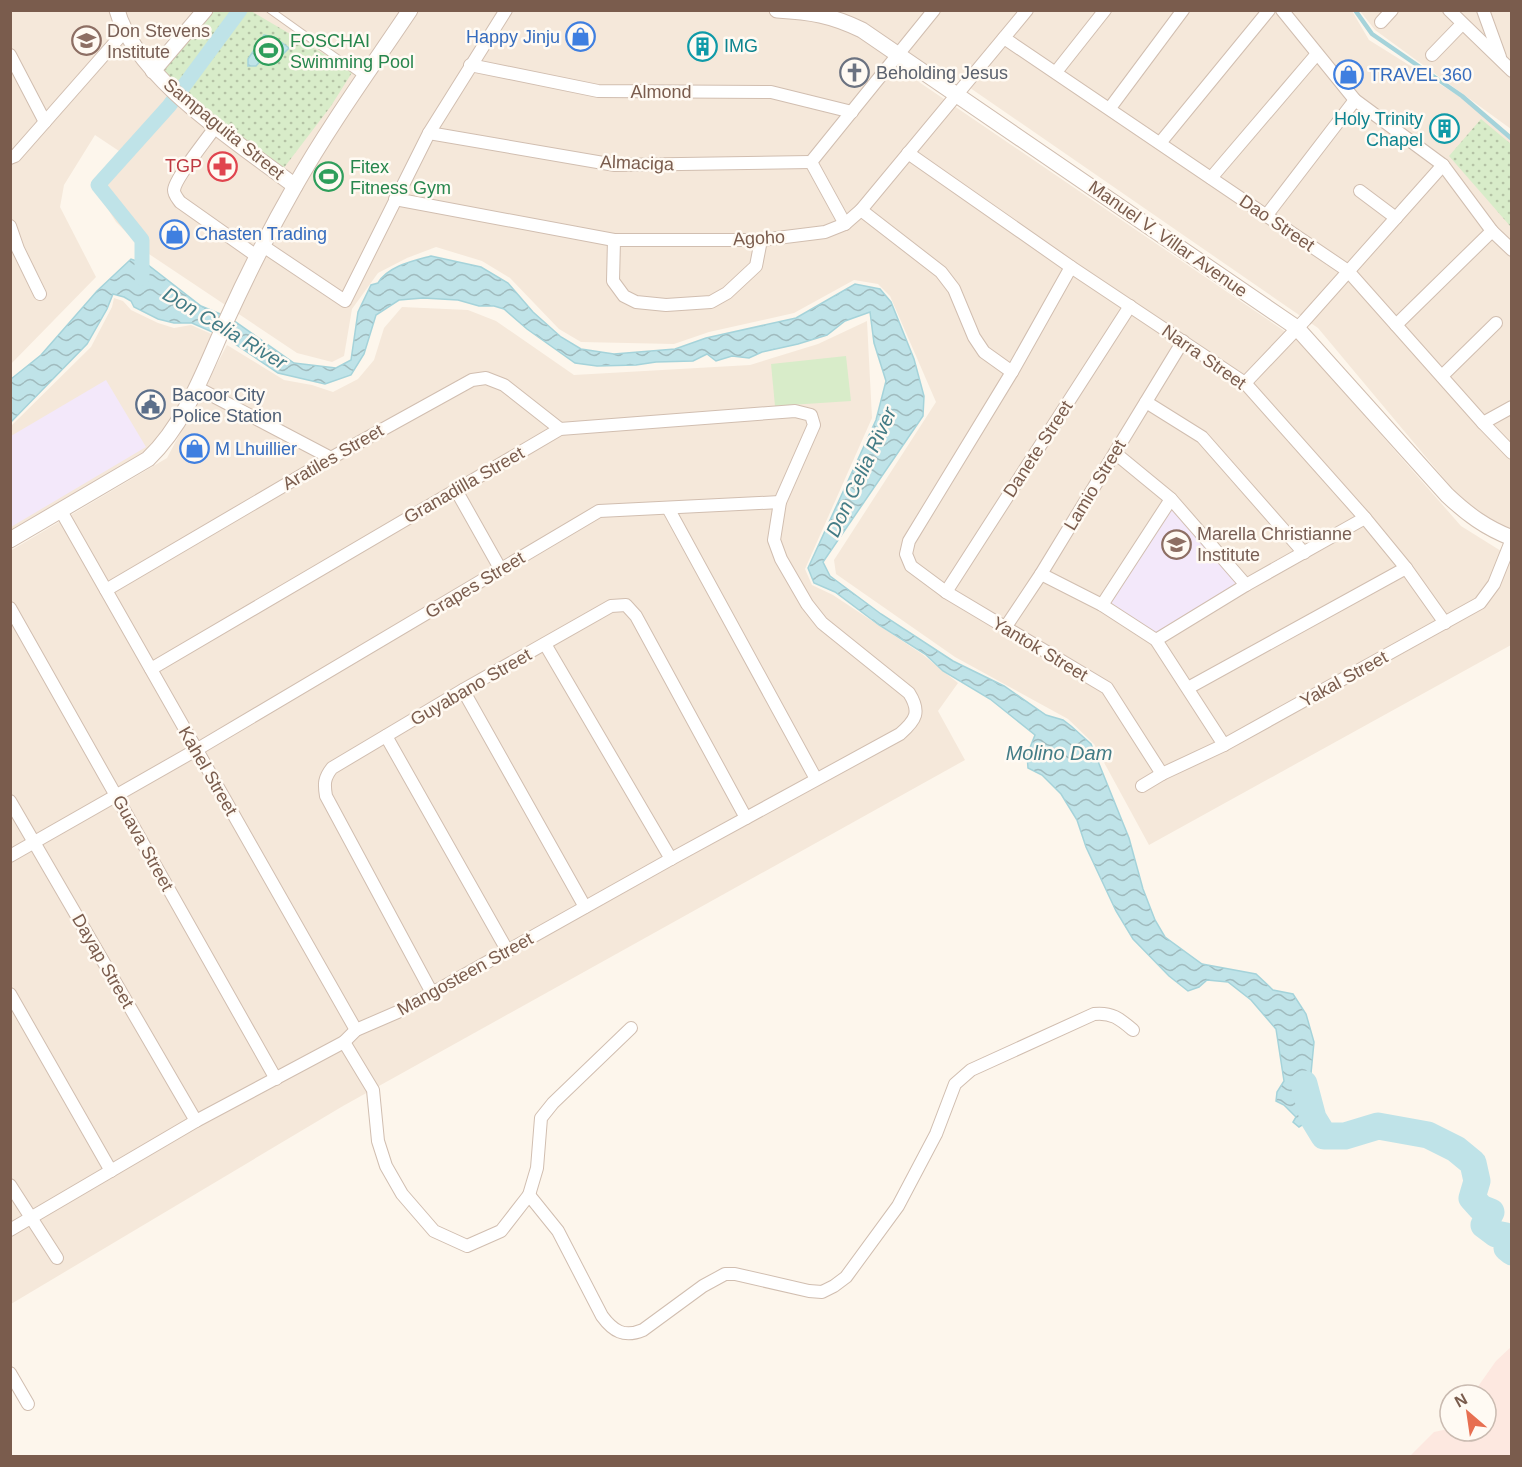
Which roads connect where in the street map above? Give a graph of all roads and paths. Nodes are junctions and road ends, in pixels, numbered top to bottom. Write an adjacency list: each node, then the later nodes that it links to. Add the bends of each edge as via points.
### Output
1 (117, 10): 18 (street, Sampaguita Street)
2 (205, 10): 26 (street)
3 (270, 10): 29 (lane)
4 (410, 10): 29 (street)
5 (506, 10): 25 (street)
6 (777, 10): 20 (street, Manuel V. Villar Avenue, via 837,18)
7 (934, 10): 20 (street)
8 (1027, 10): 19 (street, Agoho)
9 (1105, 10): 28 (street)
10 (1184, 10): 32 (street)
11 (1269, 10): 37 (street)
12 (1282, 10): 22 (street)
13 (1392, 10): 16 (street)
14 (1449, 10): 17 (street)
15 (1483, 10): 24 (street)
16 (1381, 22)
17 (1462, 24): 23 (street); 24 (street)
18 (125, 31): 26 (street, Sampaguita Street); 34 (street)
19 (1004, 38): 28 (street, Dao Street); 30 (street, Agoho)
20 (900, 54): 30 (street, Manuel V. Villar Avenue); 33 (street)
21 (10, 55): 34 (street)
22 (1316, 55): 31 (street); 42 (street)
23 (1432, 55)
24 (1501, 62): 27 (street)
25 (470, 65): 33 (street, Almond, via 598,91 771,92); 36 (street)
26 (153, 71): 35 (street, Sampaguita Street)
27 (1512, 71)
28 (1056, 72): 32 (street, Dao Street)
29 (364, 77): 43 (street)
30 (957, 93): 38 (street, Agoho); 62 (street, Manuel V. Villar Avenue)
31 (1355, 100): 41 (street); 47 (street)
32 (1110, 108): 37 (street, Dao Street)
33 (852, 112): 40 (street)
34 (45, 122): 39 (street)
35 (216, 126): 43 (street, Sampaguita Street); 55 (street, via 180,176 174,190 176,196)
36 (429, 134): 40 (street, Almaciga, via 615,165); 45 (street)
37 (1160, 143): 42 (street, Dao Street)
38 (908, 153): 46 (street, Agoho); 56 (street, Narra Street)
39 (12, 161)
40 (811, 162): 49 (street)
41 (1443, 165): 48 (street); 51 (street)
42 (1211, 178): 47 (street, Dao Street)
43 (295, 186): 55 (street)
44 (1360, 191): 48 (street)
45 (395, 199): 52 (street, Agoho); 55 (street, via 345,301)
46 (861, 210): 49 (street, Agoho); 64 (street, via 941,272 954,289 984,352)
47 (1266, 216): 57 (street, Dao Street)
48 (1396, 218): 57 (street)
49 (845, 224): 53 (street, Agoho, via 825,232)
50 (10, 226): 58 (street)
51 (1492, 231): 54 (street); 61 (street)
52 (614, 240): 53 (street, Agoho); 53 (street, via 614,280 624,296 636,302 666,305 711,302 727,293 756,266)
53 (761, 240)
54 (1512, 250)
55 (261, 251): 67 (street)
56 (1071, 267): 59 (street, Narra Street); 64 (street)
57 (1348, 271): 61 (street, Dao Street); 62 (street)
58 (40, 294)
59 (1130, 306): 63 (street, Narra Street); 89 (street, Danete Street)
60 (1496, 323): 65 (street)
61 (1396, 325): 65 (street, Dao Street)
62 (1297, 328): 66 (street); 81 (street, Manuel V. Villar Avenue, via 1447,495 1468,515)
63 (1183, 341): 66 (street, Narra Street); 68 (street, Lamio Street)
64 (1012, 372): 89 (street, Yantok Street, via 909,541 906,554 911,566)
65 (1442, 376): 70 (street, Dao Street)
66 (1245, 383): 80 (street, Narra Street)
67 (196, 387): 74 (street); 79 (street, via 175,427 148,459)
68 (1146, 402): 72 (street, Lamio Street); 83 (street, via 1202,437)
69 (1512, 407): 70 (street)
70 (1483, 423): 73 (street, Dao Street)
71 (560, 429): 74 (street, Aratiles Street, via 504,385 486,378 472,380); 75 (street, Granadilla Street); 77 (street, Granadilla Street, via 795,411 811,415 814,425)
72 (1115, 453): 76 (street); 86 (street, Lamio Street)
73 (1512, 453)
74 (331, 458): 88 (street, Aratiles Street)
75 (456, 490): 85 (street); 96 (street, Granadilla Street)
76 (1171, 499): 87 (street); 90 (street)
77 (780, 502): 78 (street, Grapes Street); 103 (street, Mangosteen Street, via 774,540 807,604 822,623 909,693 915,703 916,715 900,734)
78 (668, 508): 85 (street, Grapes Street, via 599,511); 103 (street)
79 (61, 511): 82 (street); 88 (street, Kahel Street)
80 (1365, 518): 83 (street); 84 (street, Narra Street)
81 (1512, 539): 92 (street, Yakal Street, via 1494,584 1480,603)
82 (10, 540)
83 (1304, 553): 87 (street)
84 (1406, 568): 92 (street, Narra Street); 97 (street)
85 (501, 570): 101 (street, Grapes Street)
86 (1041, 574): 90 (street); 93 (street, Lamio Street)
87 (1246, 585): 94 (street)
88 (106, 590): 96 (street, Kahel Street)
89 (946, 592): 93 (street, Yantok Street)
90 (1102, 605): 94 (street)
91 (10, 608): 105 (street, Guava Street)
92 (1445, 623): 100 (street, Yakal Street)
93 (1005, 628): 102 (street, Yantok Street, via 1107,688)
94 (1156, 640): 97 (street)
95 (545, 644): 98 (street, Guyabano Street); 107 (street, Guyabano Street, via 611,606 626,605 636,616); 110 (street)
96 (151, 669): 101 (street, Kahel Street)
97 (1188, 688): 100 (street)
98 (463, 690): 99 (street, Guyabano Street); 111 (street)
99 (386, 736): 112 (street); 113 (street, Guyabano Street, via 332,768 324,782 326,796)
100 (1224, 745): 102 (street, Yakal Street)
101 (196, 750): 105 (street, Grapes Street); 116 (street, Kahel Street)
102 (1162, 774): 104 (street, Yakal Street)
103 (816, 779): 107 (street, Mangosteen Street)
104 (1142, 786)
105 (116, 796): 108 (street, Grapes Street); 119 (street, Guava Street)
106 (10, 801): 108 (street, Dayap Street)
107 (746, 818): 110 (street, Mangosteen Street)
108 (34, 843): 109 (street, Grapes Street); 120 (street, Dayap Street)
109 (10, 856)
110 (671, 859): 111 (street, Mangosteen Street)
111 (585, 907): 112 (street, Mangosteen Street)
112 (507, 950): 113 (street, Mangosteen Street)
113 (432, 993): 116 (street, Mangosteen Street)
114 (10, 994): 121 (street)
115 (631, 1028): 123 (street, via 541,1118 537,1168)
116 (357, 1030): 118 (street, Mangosteen Street)
117 (1133, 1030): 123 (street, via 1115,1015 1094,1014 971,1070 955,1084 936,1134 898,1206 846,1276 822,1292 725,1274 643,1329 633,1334 621,1332 609,1326 602,1316 558,1231)
118 (344, 1042): 119 (street, Mangosteen Street); 123 (street, via 373,1090 378,1141 386,1166 402,1194 434,1231 467,1246 501,1231)
119 (276, 1079): 120 (street, Mangosteen Street)
120 (195, 1121): 121 (street, Mangosteen Street)
121 (111, 1171): 124 (street, Mangosteen Street)
122 (10, 1185): 124 (street)
123 (530, 1195)
124 (31, 1218): 125 (street, Mangosteen Street); 126 (street)
125 (10, 1230)
126 (57, 1258)
127 (10, 1373): 128 (street)
128 (28, 1404)

